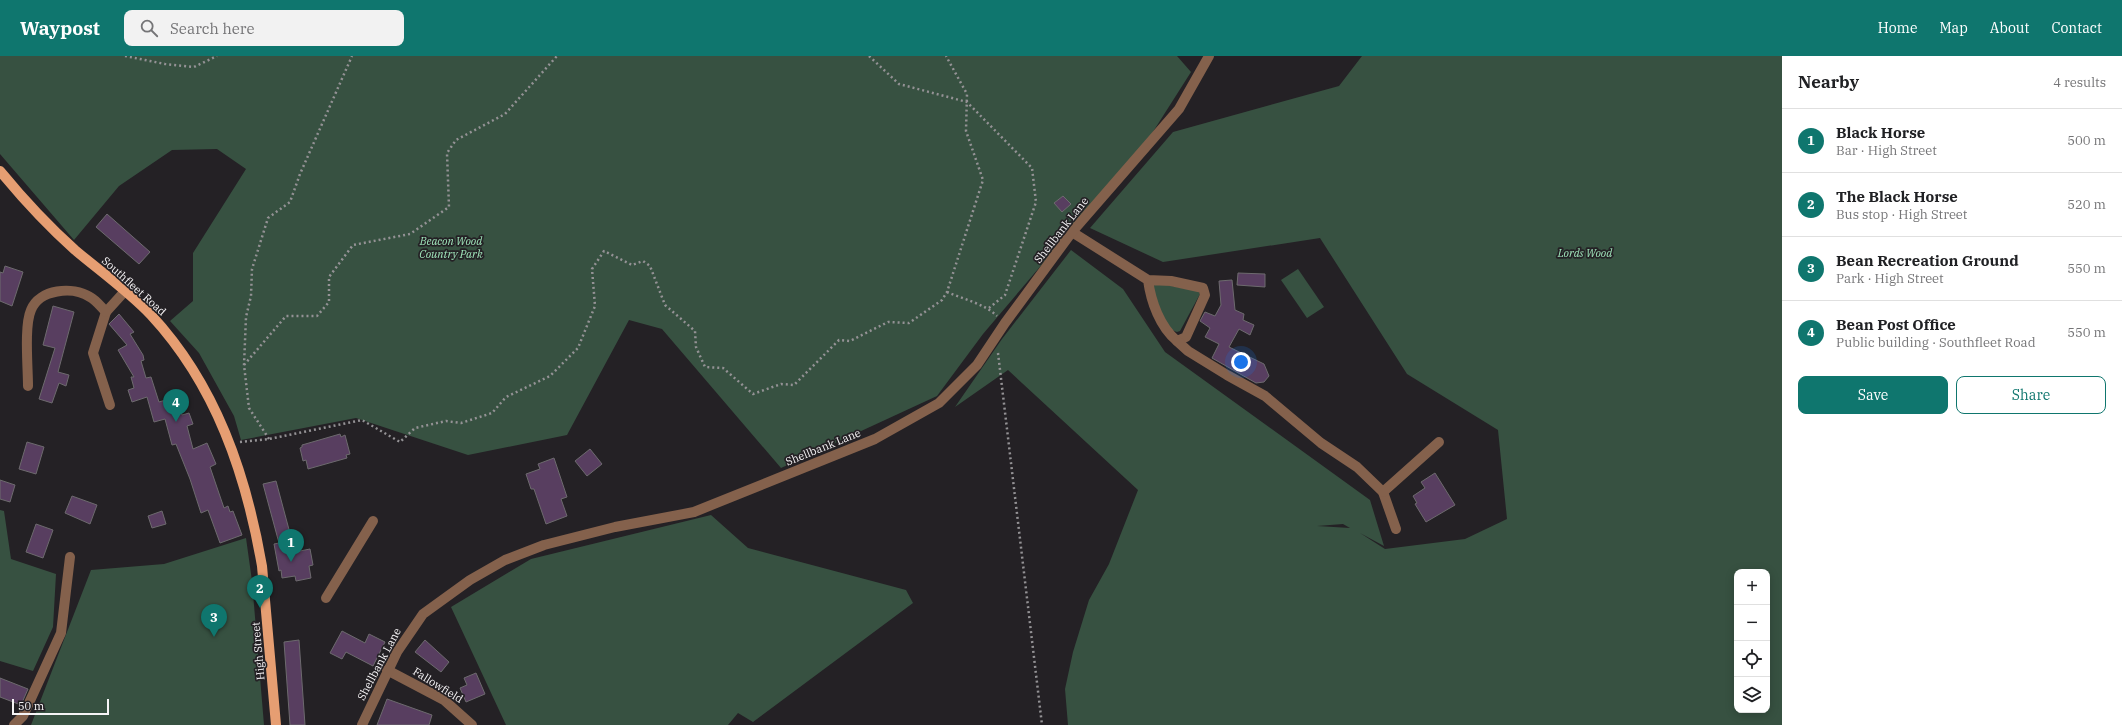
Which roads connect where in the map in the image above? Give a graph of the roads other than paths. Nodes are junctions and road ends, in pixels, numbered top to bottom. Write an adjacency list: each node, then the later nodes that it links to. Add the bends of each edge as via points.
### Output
1 (1209, 56): 3 (street, Shellbank Lane, via 1179,109)
2 (0, 171): 5 (main road, Southfleet Road, via 40,217)
3 (1072, 232): 4 (street); 17 (street, Shellbank Lane, via 977,365 939,403 875,439 694,512 565,539 505,560 470,580 423,614 402,642)
4 (1148, 280): 7 (street, via 1160,320); 7 (street, via 1171,281 1203,288 1206,295 1186,337)
5 (125, 291): 6 (street); 11 (main road, Southfleet Road, via 150,315 193,369 211,400)
6 (106, 312): 8 (street, via 90,297 72,291 55,291 40,299 31,309 28,322); 9 (street, via 93,353)
7 (1177, 342): 12 (street, via 1265,396 1321,443 1357,467)
8 (28, 386)
9 (110, 405)
10 (1440, 442): 12 (street)
11 (236, 459): 19 (main road, High Street, via 248,499 262,566)
12 (1383, 492): 14 (street)
13 (373, 521): 16 (street)
14 (1396, 529)
15 (70, 557): 18 (street, via 61,633 23,716)
16 (326, 598)
17 (387, 670): 20 (street, Shellbank Lane); 21 (street, Fallowfield, via 444,700)
18 (14, 725)
19 (276, 725)
20 (362, 725)
21 (472, 725)

